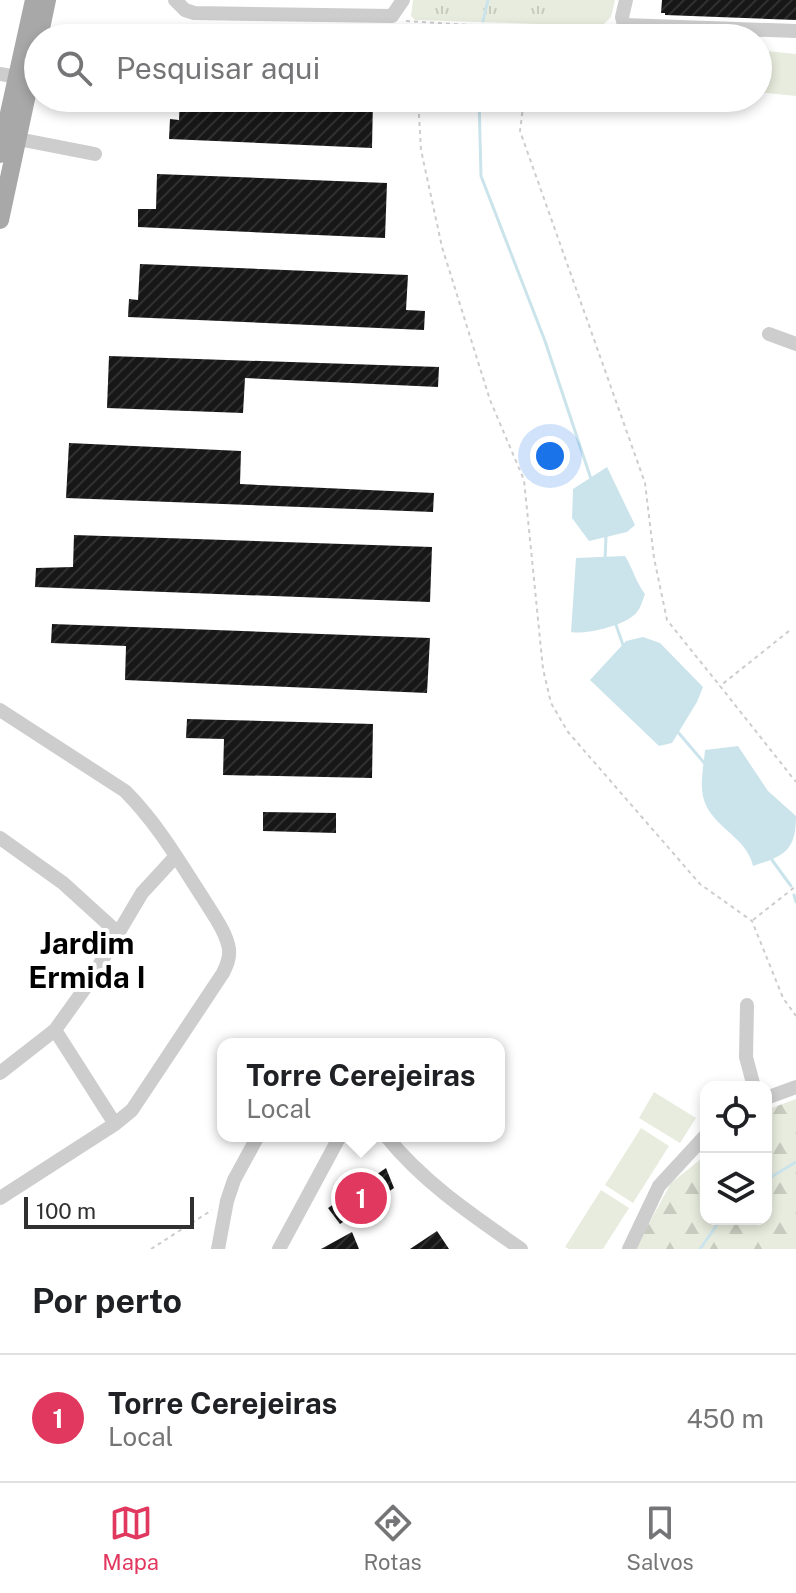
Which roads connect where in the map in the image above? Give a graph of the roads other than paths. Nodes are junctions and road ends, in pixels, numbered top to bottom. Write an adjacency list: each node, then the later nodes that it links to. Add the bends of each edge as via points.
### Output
1 (34, 0): 6 (main road)
2 (47, 0): 7 (main road)
3 (175, 0): 4 (street, via 194,13 392,16)
4 (403, 0)
5 (626, 0): 8 (street)
6 (26, 24)
7 (42, 24)
8 (624, 24)
9 (24, 29): 12 (main road)
10 (772, 30): 11 (street)
11 (796, 31)
12 (8, 76): 15 (main road)
13 (24, 111): 14 (main road)
14 (18, 139): 16 (street); 17 (main road)
15 (0, 154)
16 (95, 154)
17 (0, 220)
18 (769, 334): 19 (street)
19 (796, 344)
20 (0, 710): 22 (street, via 125,791)
21 (0, 838): 23 (street, via 63,883)
22 (176, 856): 23 (street, via 142,893); 30 (street, via 226,937 229,959 162,1069)
23 (118, 933): 25 (street)
24 (747, 1005): 27 (street, via 746,1057)
25 (55, 1030): 26 (street); 30 (street)
26 (0, 1073)
27 (752, 1081)
28 (796, 1087): 29 (street)
29 (772, 1096)
30 (115, 1124): 35 (street)
31 (255, 1142): 36 (street, via 234,1180)
32 (337, 1142): 37 (street)
33 (391, 1142): 38 (street, via 441,1193)
34 (700, 1142): 39 (street, via 659,1186)
35 (0, 1198)
36 (218, 1249)
37 (279, 1249)
38 (521, 1249)
39 (629, 1249)

